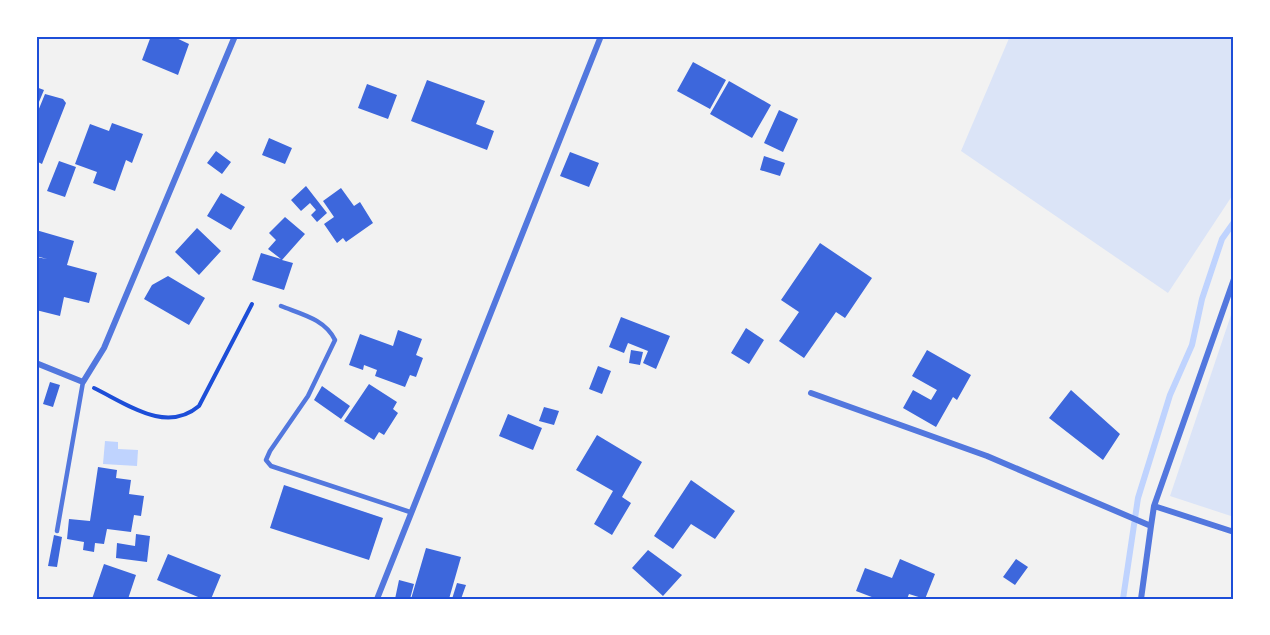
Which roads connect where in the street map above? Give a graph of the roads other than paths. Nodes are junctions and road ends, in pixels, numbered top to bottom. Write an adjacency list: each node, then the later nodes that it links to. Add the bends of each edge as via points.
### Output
1 (235, 36): 6 (street, via 104,348)
2 (601, 36): 9 (street)
3 (1234, 279): 8 (street)
4 (281, 306): 9 (lane, via 321,323 334,340 308,396 266,460 271,466)
5 (36, 363): 6 (street)
6 (83, 382): 11 (lane)
7 (812, 393): 10 (street, via 987,456)
8 (1154, 506): 10 (street); 12 (street)
9 (410, 512): 13 (street)
10 (1150, 526): 14 (street)
11 (57, 531)
12 (1234, 532)
13 (377, 599)
14 (1141, 599)

